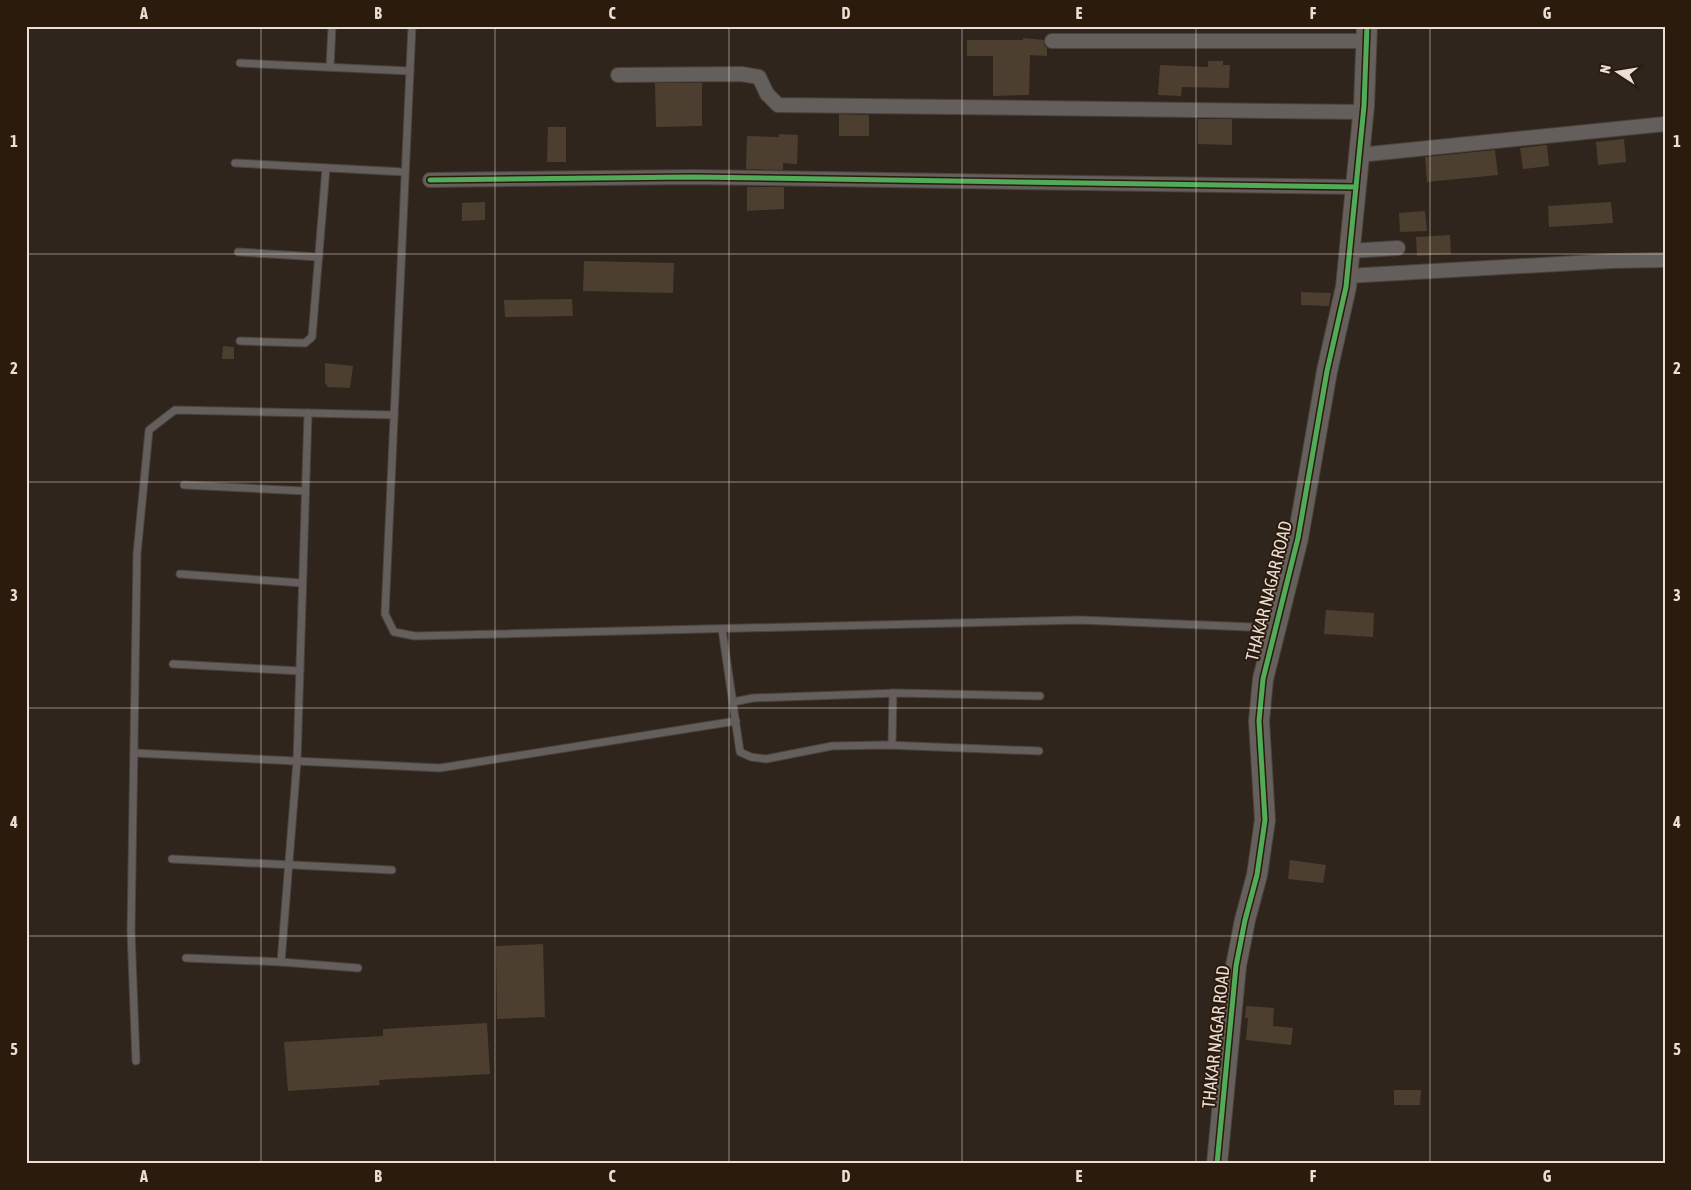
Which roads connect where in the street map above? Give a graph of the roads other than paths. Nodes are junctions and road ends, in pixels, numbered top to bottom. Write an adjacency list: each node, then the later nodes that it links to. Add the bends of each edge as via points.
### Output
1 (332, 26): 6 (lane)
2 (412, 26): 7 (lane)
3 (1367, 34): 4 (street); 9 (street, THAKAR NAGAR ROAD)
4 (1052, 40)
5 (240, 63): 6 (lane)
6 (330, 67): 7 (lane)
7 (410, 71): 14 (lane)
8 (618, 75): 9 (street, via 741,74 759,77 767,94 778,105)
9 (1363, 112): 11 (street, THAKAR NAGAR ROAD)
10 (1665, 124): 11 (street)
11 (1359, 155): 16 (street, THAKAR NAGAR ROAD)
12 (235, 163): 13 (lane)
13 (326, 168): 14 (lane); 20 (lane)
14 (406, 172): 25 (lane)
15 (430, 180): 16 (street, via 692,177)
16 (1356, 187): 18 (street, THAKAR NAGAR ROAD)
17 (1398, 248): 18 (street)
18 (1350, 251): 22 (street, THAKAR NAGAR ROAD)
19 (238, 252): 20 (lane)
20 (319, 256): 23 (lane, via 312,337 305,343)
21 (1665, 260): 22 (street)
22 (1347, 276): 30 (street, THAKAR NAGAR ROAD, via 1298,538)
23 (240, 341)
24 (308, 413): 25 (lane); 27 (lane); 40 (lane, via 175,410 149,430 137,554)
25 (394, 415): 31 (lane, via 385,614 394,632 415,636)
26 (184, 485): 27 (lane)
27 (305, 491): 29 (lane)
28 (180, 574): 29 (lane)
29 (302, 583): 33 (lane)
30 (1275, 628): 31 (lane, via 1080,620); 49 (street, THAKAR NAGAR ROAD, via 1263,679 1259,721 1265,820 1257,876 1236,966)
31 (722, 629): 36 (lane)
32 (173, 664): 33 (lane)
33 (300, 671): 41 (lane)
34 (893, 693): 35 (lane); 36 (lane, via 754,698); 38 (lane)
35 (1040, 696)
36 (733, 702): 37 (lane)
37 (736, 721): 38 (lane, via 740,752 766,760 832,746); 41 (lane, via 440,768)
38 (892, 745): 39 (lane)
39 (1039, 751)
40 (134, 753): 41 (lane); 48 (lane, via 131,931)
41 (296, 762): 43 (lane)
42 (172, 859): 43 (lane)
43 (288, 866): 44 (lane); 46 (lane)
44 (392, 870)
45 (186, 958): 46 (lane)
46 (281, 962): 47 (lane)
47 (358, 968)
48 (136, 1061)
49 (1217, 1164)

